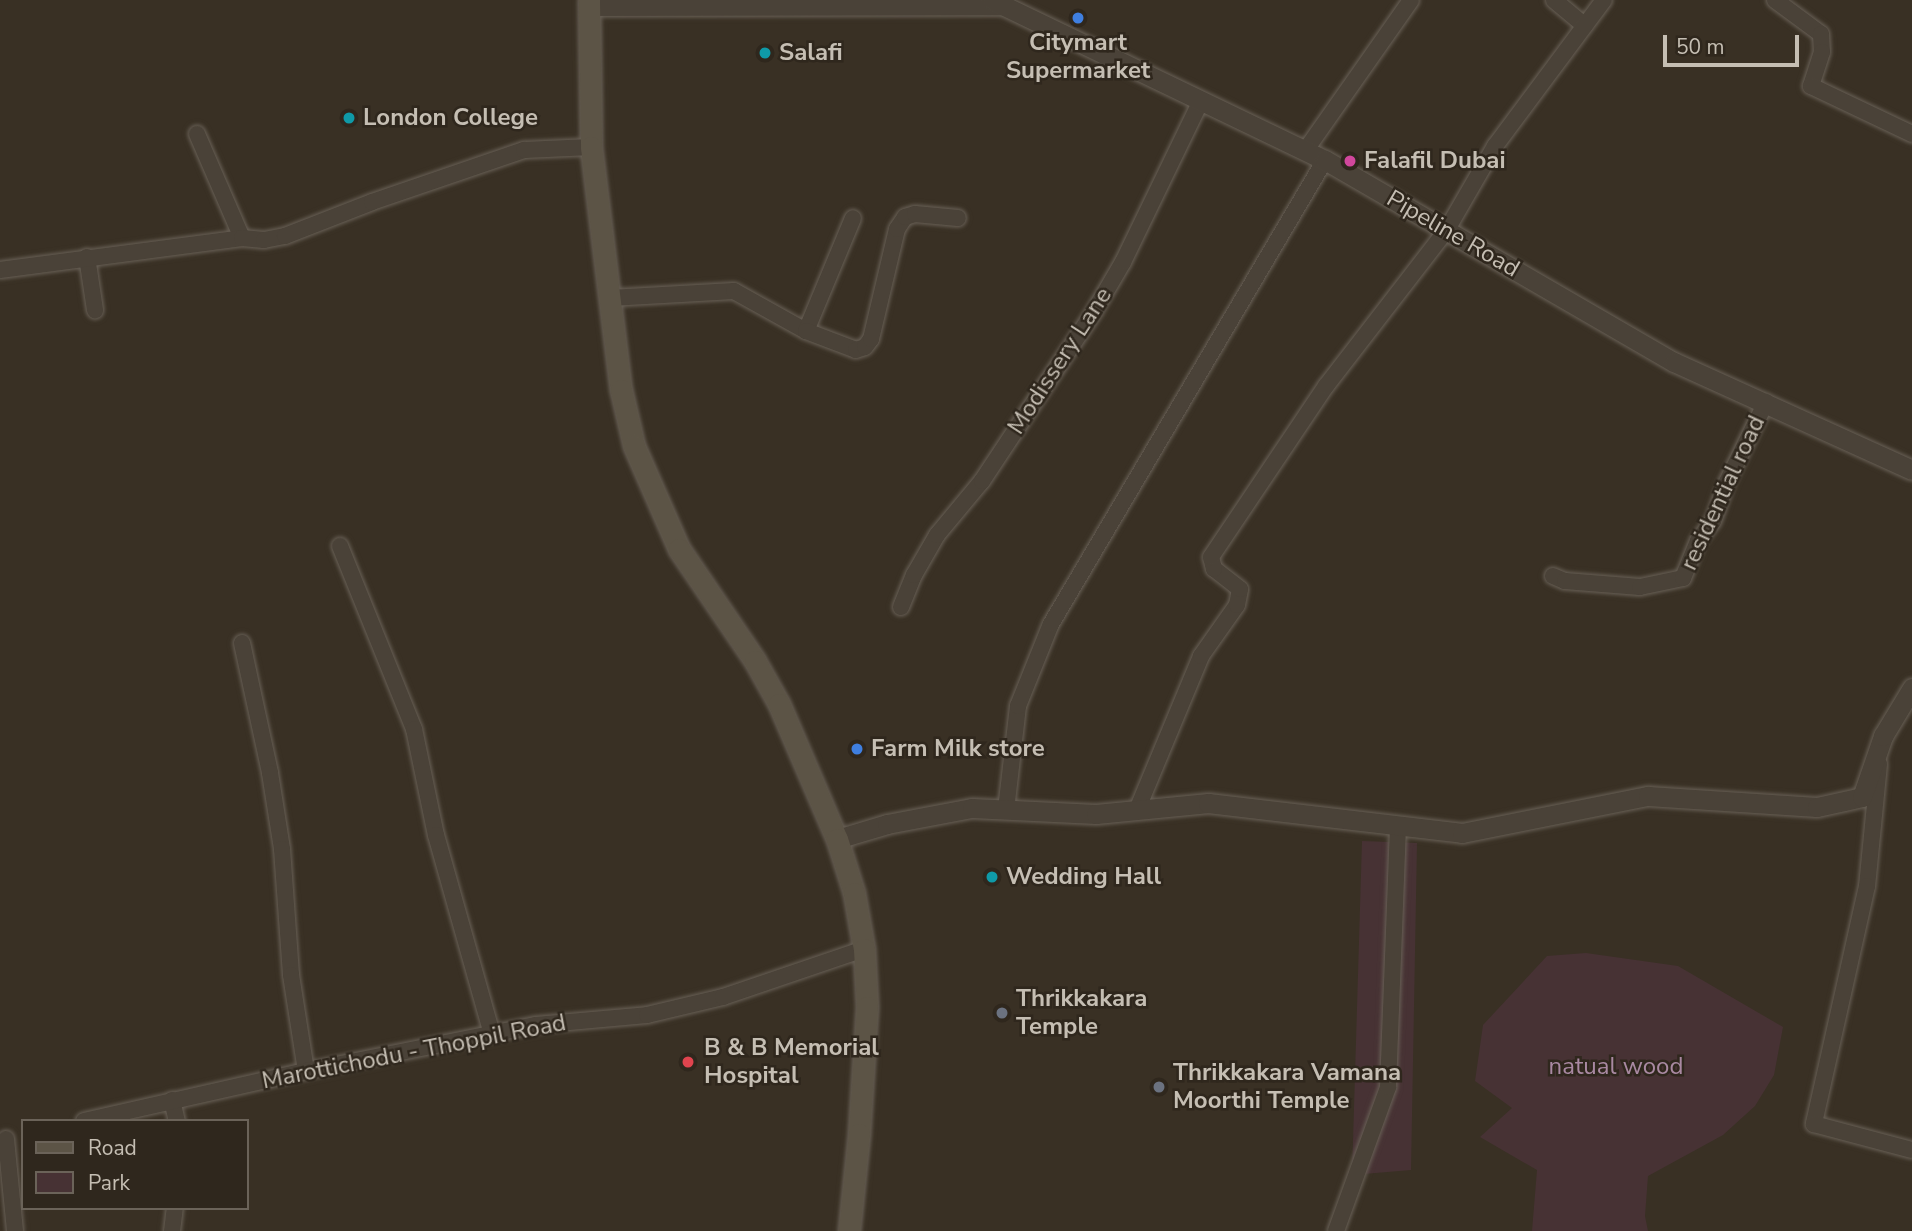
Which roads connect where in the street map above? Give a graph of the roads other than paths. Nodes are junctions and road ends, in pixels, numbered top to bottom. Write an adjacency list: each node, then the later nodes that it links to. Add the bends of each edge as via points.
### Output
1 (1411, 0): 12 (street)
2 (1555, 0): 7 (street)
3 (1604, 0): 7 (street)
4 (1775, 0): 10 (street, via 1821,34 1822,52 1811,86)
5 (589, 4): 6 (street); 11 (main road)
6 (1000, 4): 8 (street, Pipeline Road)
7 (1584, 26): 16 (street, via 1495,146)
8 (1199, 103): 12 (street, Pipeline Road); 27 (street, Modissery Lane, via 1095,310 982,481 937,535)
9 (197, 134): 17 (street)
10 (1912, 134)
11 (591, 147): 17 (street, via 524,150 285,236); 20 (main road)
12 (1306, 151): 13 (street, Pipeline Road)
13 (1325, 160): 16 (street, Pipeline Road); 31 (street, via 1051,624 1018,706)
14 (853, 218): 22 (street)
15 (958, 218): 22 (street, via 905,217 897,229 871,339 864,347 856,350)
16 (1446, 230): 23 (street, Pipeline Road, via 1674,362); 32 (street, via 1326,386 1211,557 1214,569 1240,589 1237,605 1201,656)
17 (242, 238): 18 (street)
18 (87, 257): 19 (street); 21 (street)
19 (0, 270)
20 (610, 298): 22 (street, via 734,291); 34 (main road, via 623,401 634,446 679,549 779,704)
21 (95, 310)
22 (806, 331)
23 (1766, 402): 24 (street, Pipeline Road); 26 (street, residential road, via 1683,578 1640,587)
24 (1912, 470)
25 (340, 546): 36 (street, via 414,729 436,835)
26 (1553, 576)
27 (901, 607)
28 (242, 643): 37 (street, via 282,849 291,975)
29 (1912, 688): 30 (street)
30 (1880, 744): 33 (street, via 1862,797 1817,807 1648,796 1462,834); 42 (street, via 1867,886 1814,1124)
31 (1006, 810): 32 (street, via 1096,814); 34 (street, via 972,808)
32 (1137, 810): 33 (street, via 1208,803)
33 (1398, 826): 47 (street, via 1388,1087)
34 (837, 839): 35 (main road, via 854,893)
35 (864, 949): 36 (street, Marottichodu - Thoppil Road, via 734,993 647,1015 562,1021); 46 (main road, via 865,1065)
36 (492, 1034): 37 (street, Marottichodu - Thoppil Road)
37 (306, 1071): 38 (street, Marottichodu - Thoppil Road)
38 (172, 1100): 39 (street, Marottichodu - Thoppil Road); 40 (street)
39 (92, 1119)
40 (177, 1119)
41 (10, 1138): 44 (street)
42 (1912, 1150)
43 (175, 1210): 45 (street)
44 (15, 1231)
45 (172, 1231)
46 (849, 1231)
47 (1336, 1231)

